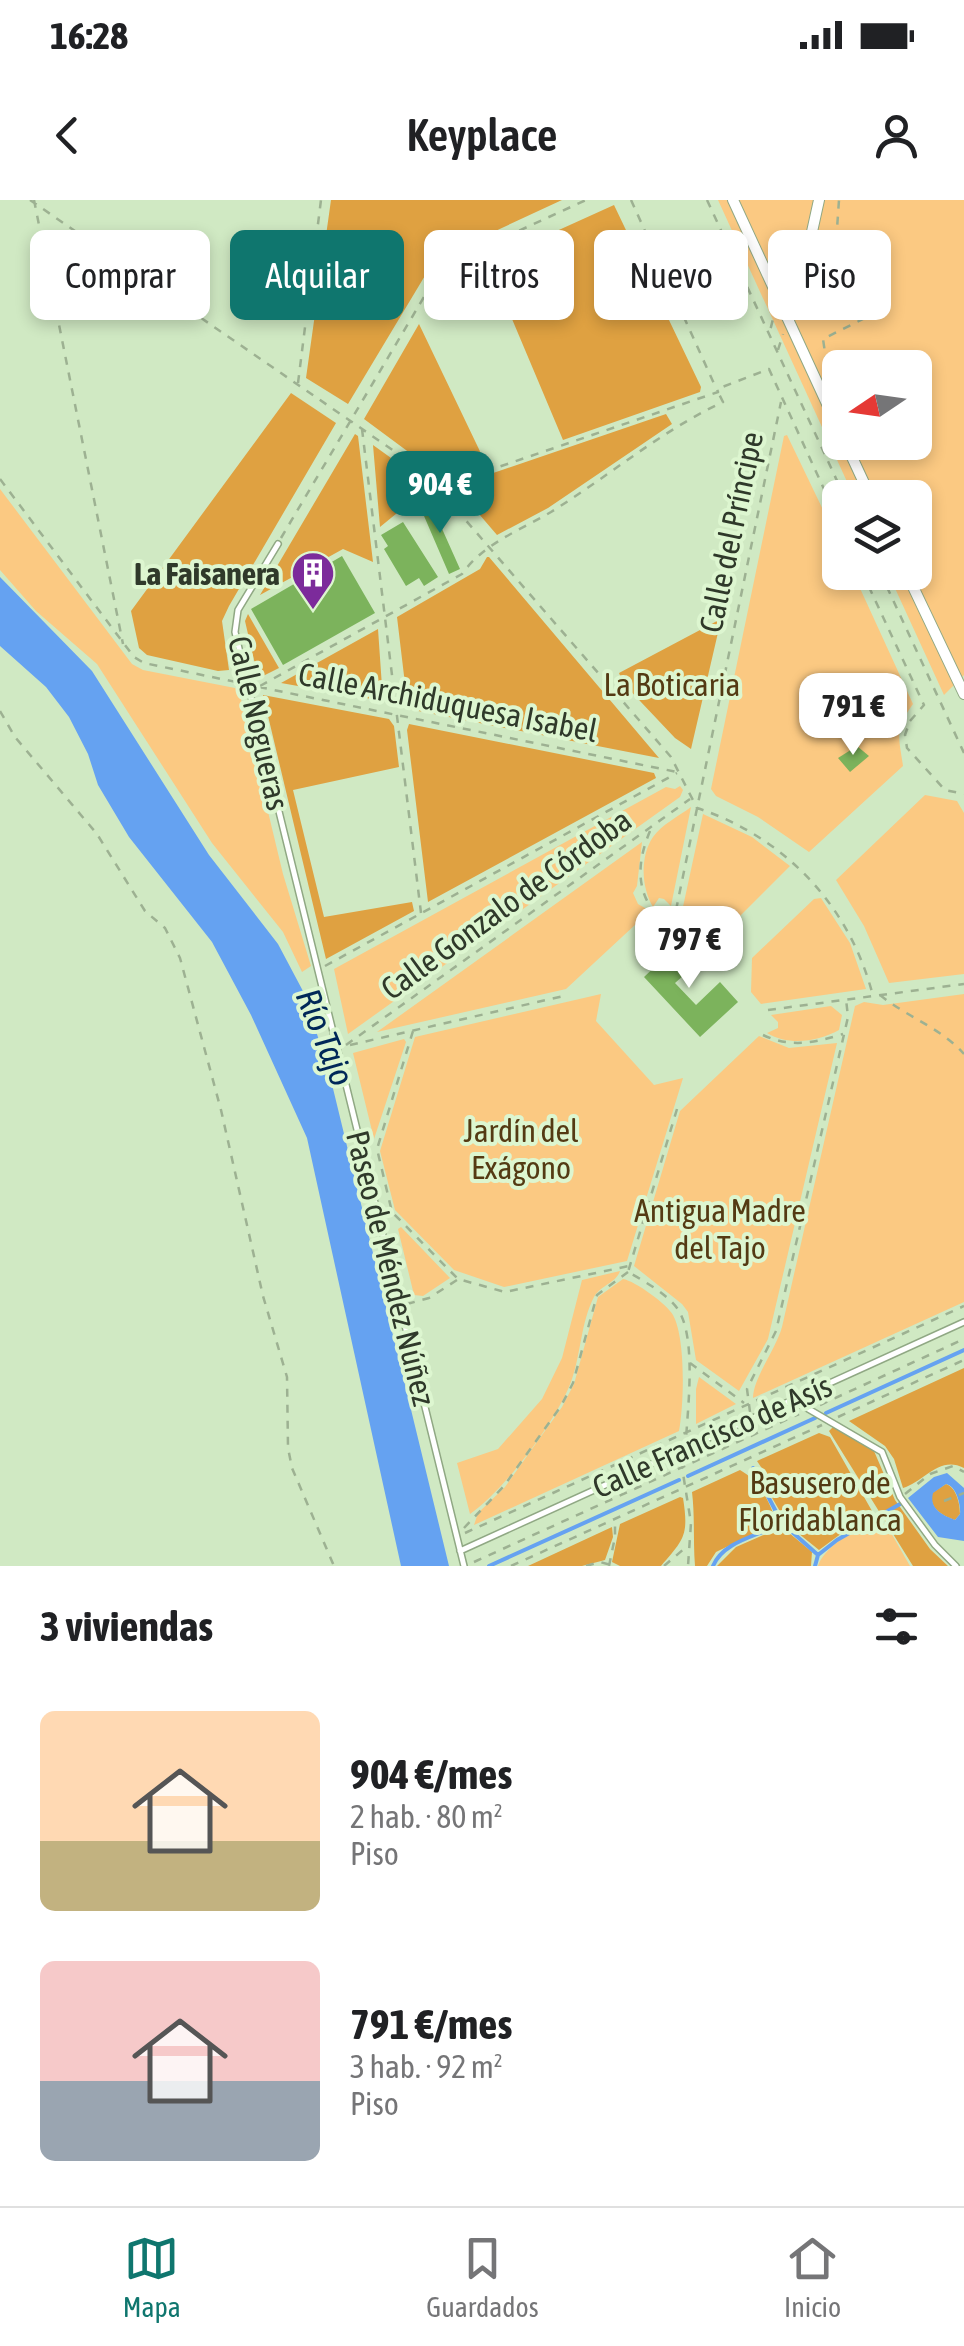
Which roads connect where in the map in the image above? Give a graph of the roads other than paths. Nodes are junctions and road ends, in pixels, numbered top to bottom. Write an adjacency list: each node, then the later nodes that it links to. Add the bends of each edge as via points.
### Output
1 (733, 200): 4 (street)
2 (819, 200): 3 (street)
3 (812, 230)
4 (768, 276)
5 (788, 320): 6 (street)
6 (822, 393)
7 (278, 544): 10 (lane, Calle Nogueras, via 236,618 235,632)
8 (915, 590): 9 (street)
9 (964, 694)
10 (319, 970): 13 (lane, Paseo de Méndez Núñez)
11 (964, 1322): 12 (lane, Calle Francisco de Asís)
12 (792, 1400): 13 (lane, Calle Francisco de Asís); 15 (lane, via 882,1452 901,1498)
13 (460, 1551): 14 (lane, Paseo de Méndez Núñez)
14 (465, 1566)
15 (956, 1566)

